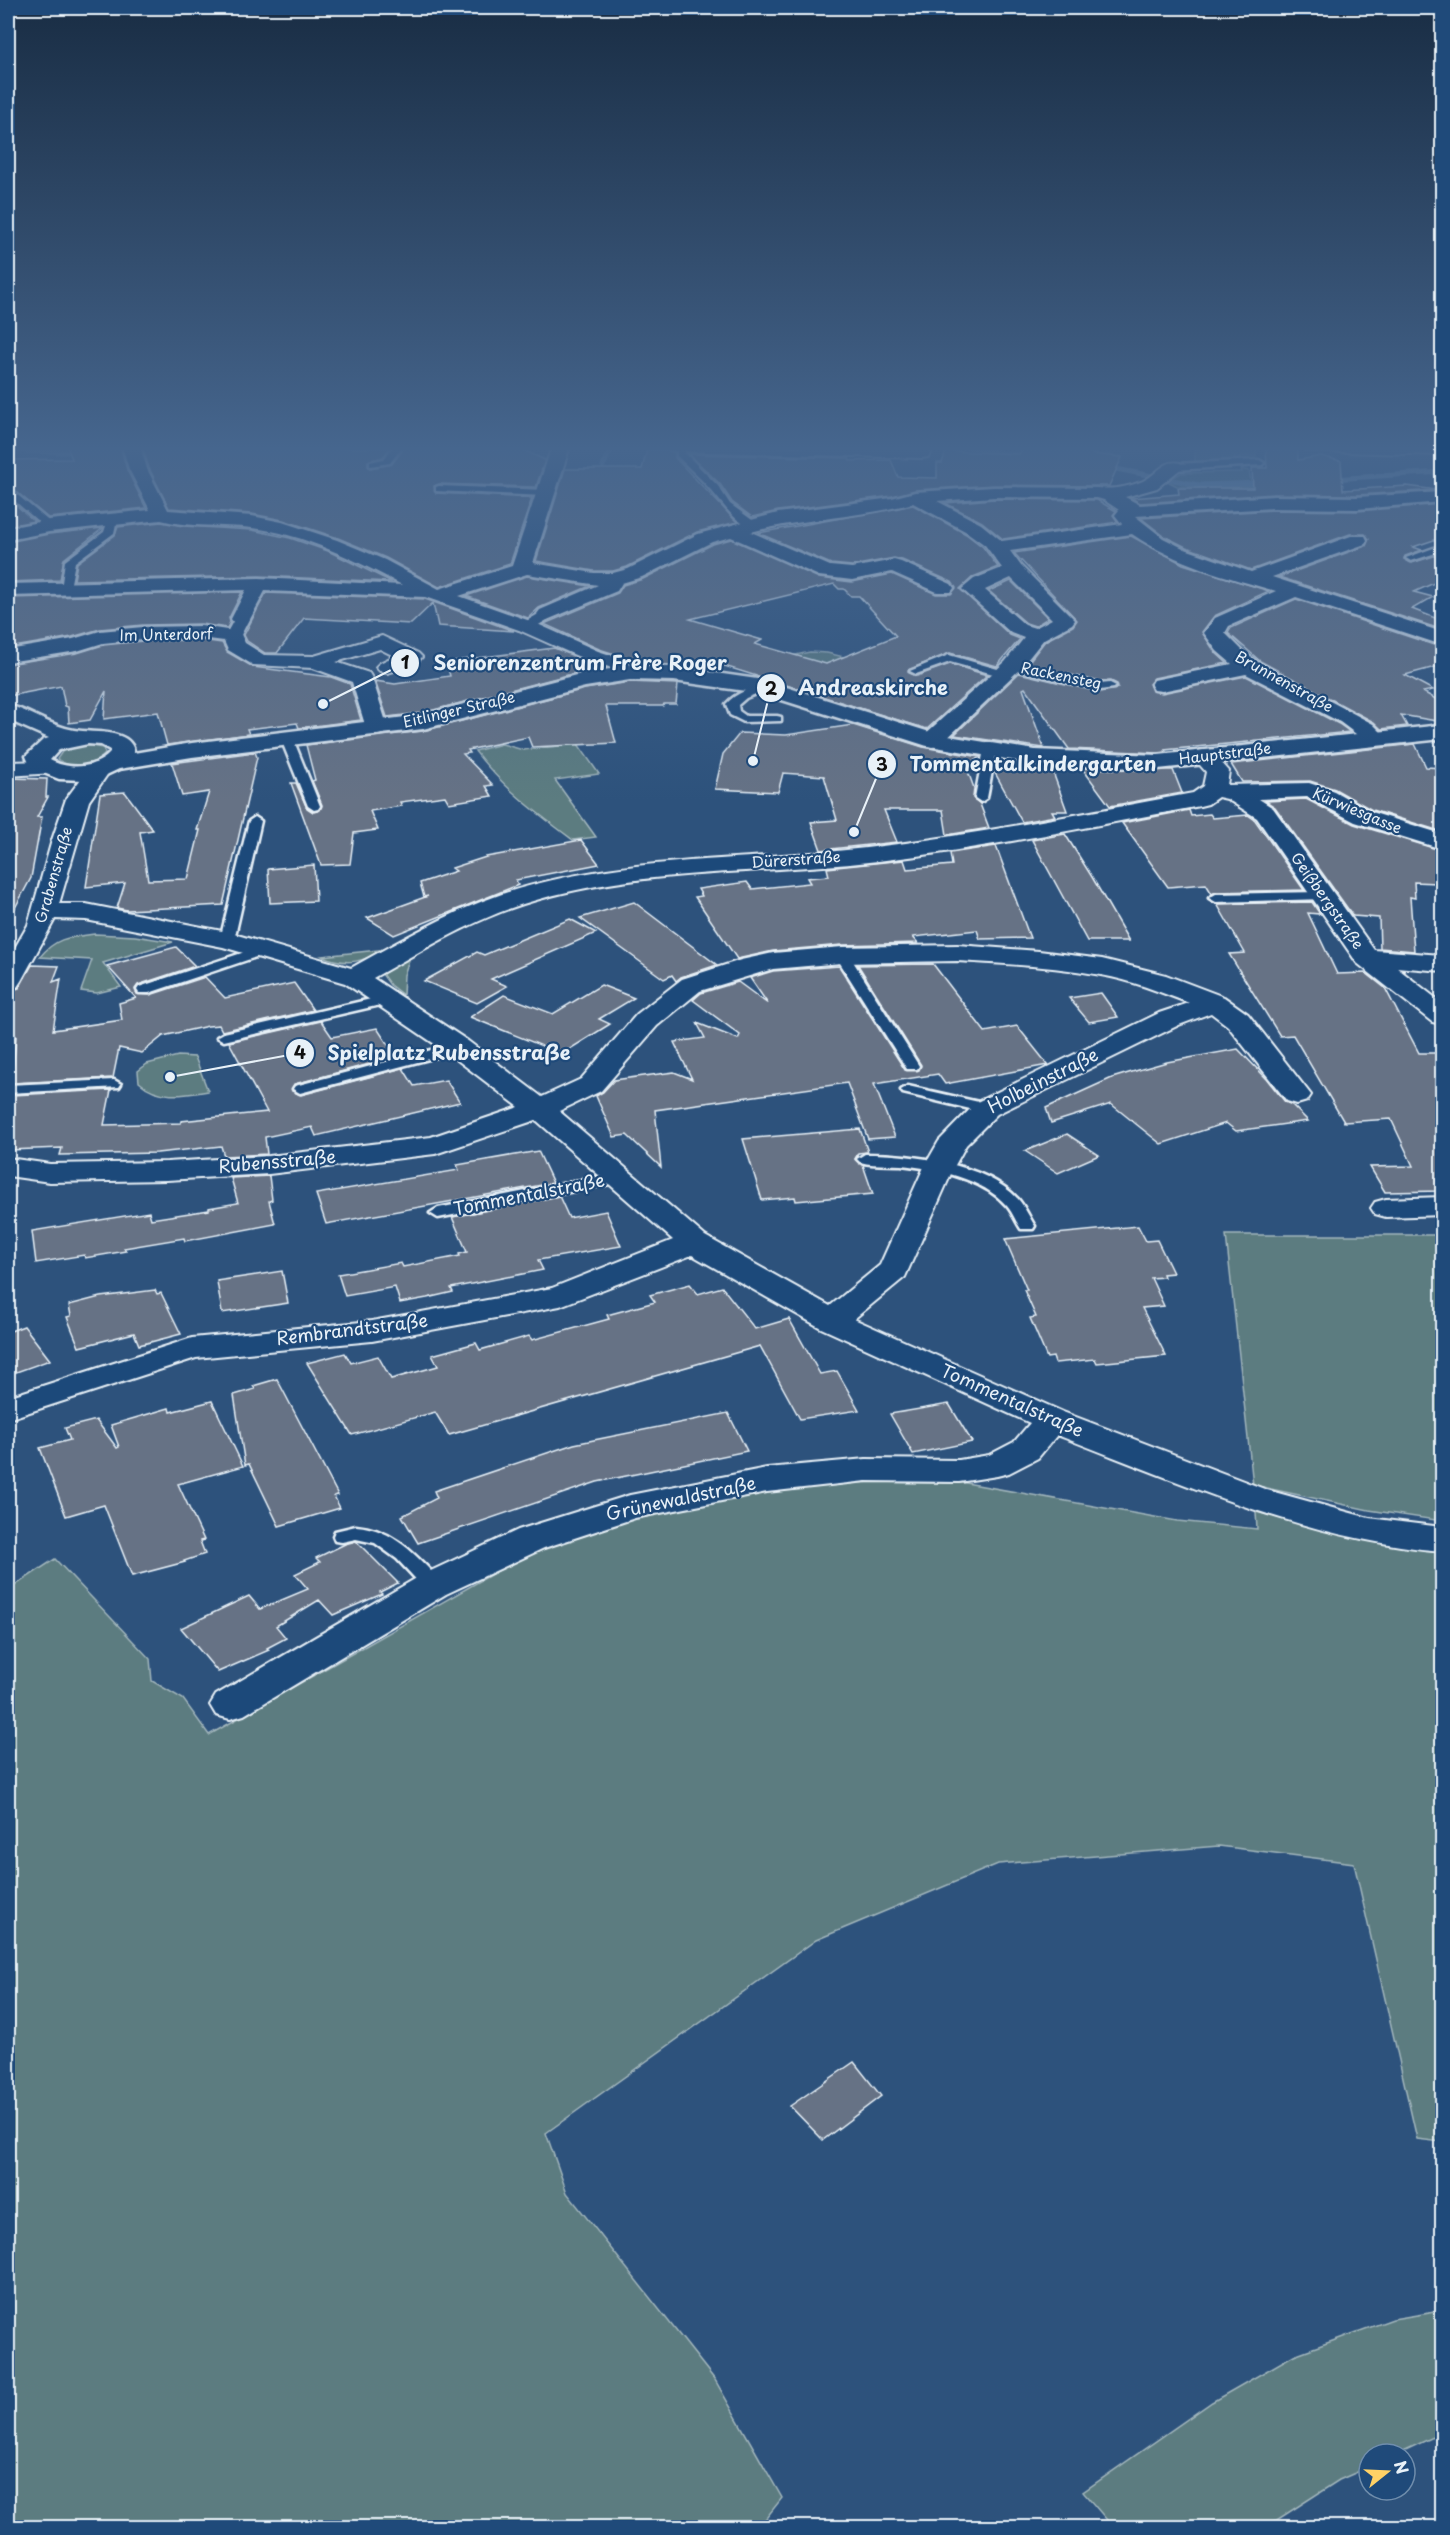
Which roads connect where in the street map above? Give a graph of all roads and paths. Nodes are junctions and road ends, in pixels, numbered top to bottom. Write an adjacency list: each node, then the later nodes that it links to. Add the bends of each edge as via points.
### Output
1 (69, 564): 15 (lane)
2 (379, 564): 21 (street, Hauptstraße)
3 (652, 564): 12 (street)
4 (809, 564): 10 (street, via 826,572)
5 (1010, 564): 9 (street)
6 (1213, 564): 11 (street)
7 (1290, 564): 11 (street)
8 (522, 567): 12 (street); 21 (street, via 510,574)
9 (1014, 570): 18 (street); 25 (street, via 1065,620)
10 (852, 574): 14 (street); 16 (street, via 894,566)
11 (1252, 578): 20 (street)
12 (614, 579): 22 (street, via 610,587)
13 (259, 584): 15 (street); 21 (street); 24 (street)
14 (883, 586)
15 (65, 588): 19 (street)
16 (944, 588): 17 (street); 18 (street)
17 (903, 589)
18 (972, 589): 25 (street, via 1018,629)
19 (8, 590)
20 (1294, 590): 26 (street); 31 (street, Brunnenstraße, via 1222,622 1214,633 1225,650)
21 (435, 594): 23 (street, Hauptstraße)
22 (547, 614): 23 (street)
23 (526, 626): 27 (street, Hauptstraße)
24 (237, 627): 28 (street, Im Unterdorf, via 100,637 77,645); 29 (street, Im Unterdorf, via 235,646 260,661)
25 (1036, 635): 32 (street)
26 (1443, 639)
27 (591, 655): 34 (street, Hauptstraße, via 616,663); 35 (street, via 593,668)
28 (8, 656)
29 (315, 662): 30 (street, Im Unterdorf, via 382,642 411,657); 41 (street, Im Unterdorf, via 361,678)
30 (387, 666)
31 (1249, 667): 36 (street); 44 (street, Brunnenstraße, via 1338,712)
32 (1008, 670): 33 (lane, Rackensteg, via 949,658); 37 (lane, Rackensteg); 46 (street)
33 (916, 671)
34 (630, 673): 35 (main road, Eitlinger Straße); 38 (main road, Hauptstraße, via 674,674)
35 (584, 680): 41 (main road, Eitlinger Straße, via 423,722)
36 (1162, 685)
37 (1110, 686)
38 (764, 687): 40 (lane, via 732,704 734,713 744,719); 46 (main road, Hauptstraße)
39 (13, 715): 43 (main road); 50 (main road)
40 (777, 720)
41 (377, 728): 45 (main road, Eitlinger Straße)
42 (1443, 732): 44 (main road, Hauptstraße)
43 (75, 738): 49 (main road, via 111,741); 50 (main road)
44 (1376, 738): 48 (main road, Hauptstraße)
45 (287, 739): 49 (main road, Eitlinger Straße, via 155,758); 55 (lane)
46 (932, 740): 47 (main road, Hauptstraße)
47 (990, 749): 48 (main road, Hauptstraße, via 1035,757 1158,762); 53 (lane)
48 (1204, 757): 52 (street, via 1218,771)
49 (112, 760): 50 (main road, Eitlinger Straße); 54 (street, Grabenstraße)
50 (50, 761): 51 (street); 54 (street)
51 (8, 768)
52 (1224, 791): 57 (street, Kürwiesgasse, via 1309,790 1363,817); 58 (street, Geißbergstraße, via 1265,813); 66 (street, Dürerstraße, via 1200,799 904,850 826,859 693,866 551,889 481,912)
53 (981, 798)
54 (78, 799): 60 (street, Grabenstraße)
55 (314, 807)
56 (255, 821): 61 (lane)
57 (1443, 842)
58 (1322, 896): 59 (lane); 64 (street, Geißbergstraße)
59 (1216, 898)
60 (44, 918): 61 (street, Tommentalstraße, via 83,927 142,924); 67 (street, Grabenstraße)
61 (227, 940): 62 (street, Tommentalstraße)
62 (263, 950): 66 (street, Tommentalstraße); 68 (lane)
63 (842, 955): 70 (street, via 957,953 1102,967 1157,981); 74 (lane); 81 (street, via 773,961 691,985 646,1020 591,1085)
64 (1366, 957): 65 (street); 71 (street, Geißbergstraße)
65 (1443, 963)
66 (354, 977): 69 (street, Tommentalstraße)
67 (8, 981)
68 (144, 990)
69 (384, 1000): 72 (lane); 73 (street, Tommentalstraße)
70 (1214, 1003): 79 (street, via 1238,1020); 80 (street, Holbeinstraße, via 1169,1019)
71 (1443, 1016)
72 (224, 1037)
73 (458, 1047): 77 (lane); 81 (street, Tommentalstraße)
74 (912, 1066)
75 (114, 1084): 76 (lane)
76 (8, 1089)
77 (300, 1089)
78 (908, 1090): 80 (lane)
79 (1297, 1095)
80 (987, 1108): 84 (street, Holbeinstraße, via 954,1141)
81 (540, 1109): 83 (street, Rubensstraße, via 435,1145 269,1165 50,1173); 85 (street, Tommentalstraße)
82 (865, 1159): 84 (lane, via 887,1158)
83 (8, 1167)
84 (939, 1167): 89 (lane, via 987,1183 1012,1202); 91 (street, Holbeinstraße, via 894,1270)
85 (619, 1178): 88 (lane, Tommentalstraße); 90 (street, Tommentalstraße)
86 (1443, 1206): 87 (street)
87 (1386, 1208)
88 (438, 1213)
89 (1027, 1226)
90 (694, 1243): 91 (street, Tommentalstraße); 92 (street, Rembrandtstraße, via 560,1296 372,1331 192,1348)
91 (832, 1321): 93 (street, Tommentalstraße)
92 (8, 1408)
93 (1051, 1420): 95 (street, Tommentalstraße, via 1254,1498 1369,1530); 96 (street, Grünewaldstraße, via 1026,1450 997,1465 958,1472 866,1470 767,1480 630,1507 531,1539)
94 (342, 1536): 96 (lane, via 375,1533)
95 (1443, 1539)
96 (434, 1585): 97 (street, Grünewaldstraße)
97 (230, 1705)

